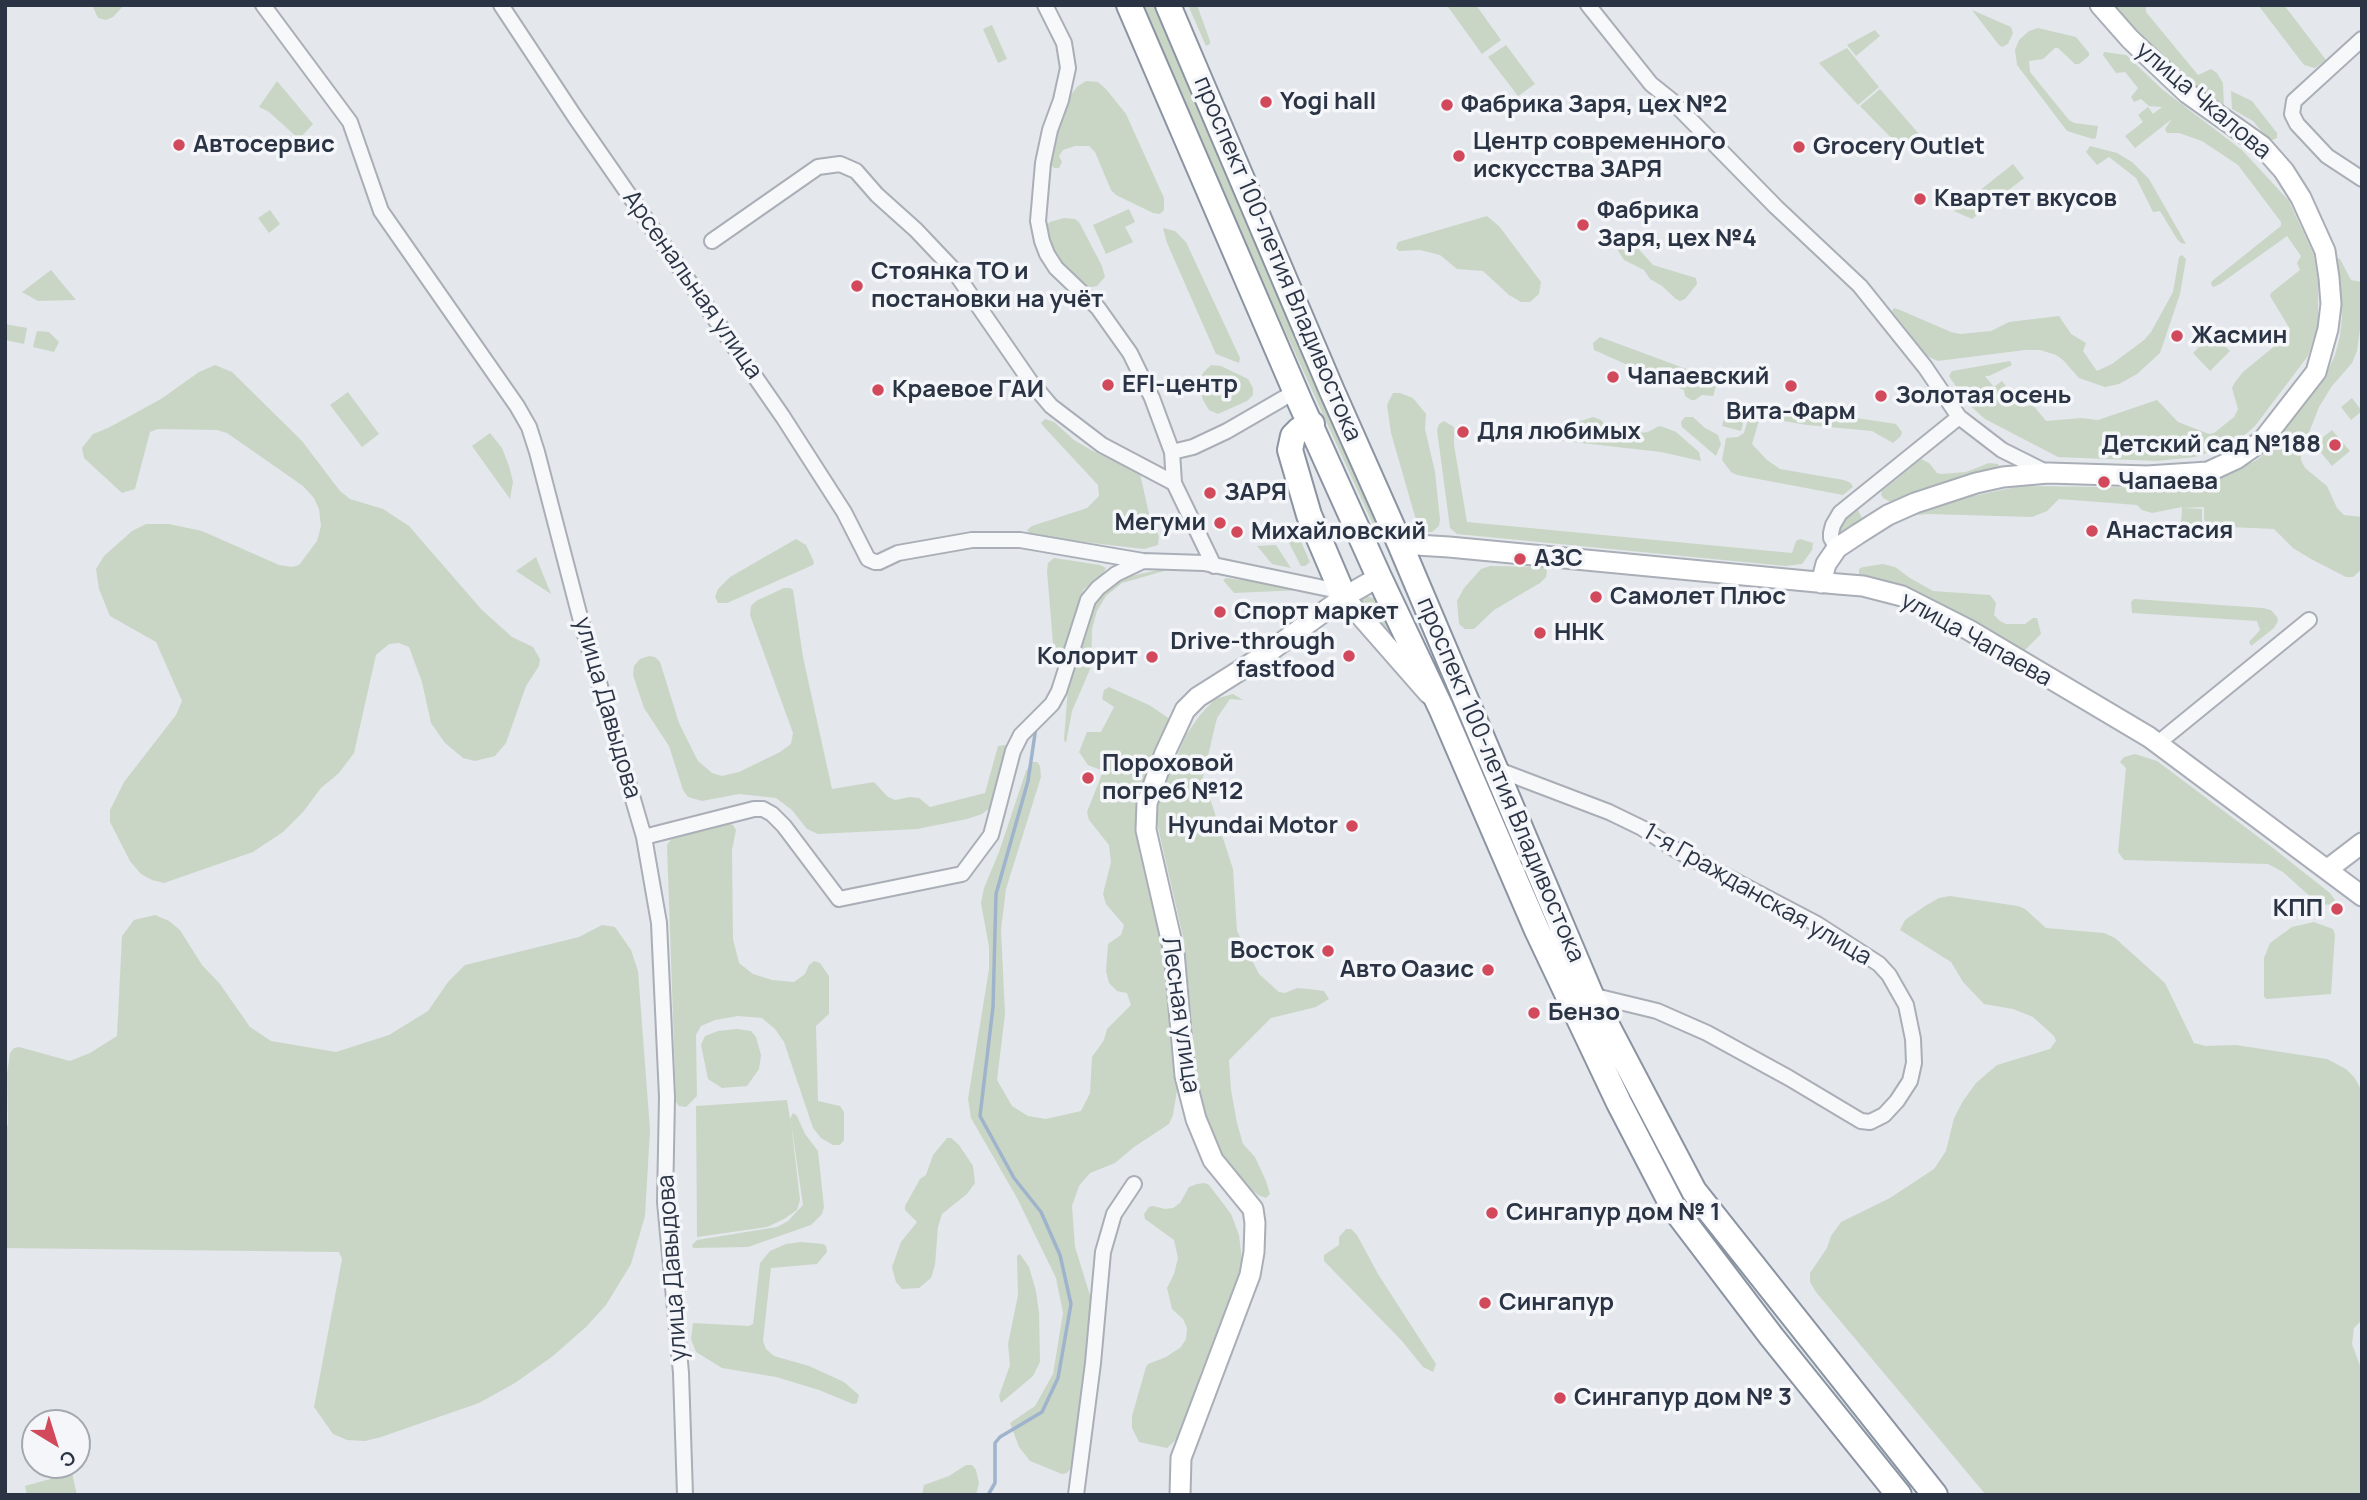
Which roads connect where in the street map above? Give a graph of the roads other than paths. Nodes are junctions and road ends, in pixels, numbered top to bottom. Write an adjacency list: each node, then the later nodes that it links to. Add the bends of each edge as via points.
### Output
1 (262, 5): 28 (street, улица Давыдова, via 350,122 381,211 529,428)
2 (502, 5): 19 (street, Арсенальная улица, via 783,416 868,558 879,562 898,552 991,539)
3 (1045, 5): 14 (street, via 1064,43 1068,68 1043,163 1038,221 1042,241 1056,268 1098,308 1122,339 1152,398)
4 (1129, 5): 11 (highway, проспект 100-летия Владивостока)
5 (1168, 5): 17 (highway, проспект 100-летия Владивостока)
6 (1588, 5): 12 (street, via 1651,84 1860,286)
7 (2100, 5): 15 (main road, улица Чкалова, via 2187,93 2257,142 2284,171 2325,251 2331,304 2321,361 2307,386 2263,439 2236,459 2208,471 2175,475)
8 (2362, 39): 9 (street, улица Чкалова, via 2294,101 2292,114 2327,156)
9 (2362, 179)
10 (712, 241): 16 (street, via 818,167 840,164 856,171 952,268 1051,406 1102,445)
11 (1296, 391): 13 (highway, проспект 100-летия Владивостока); 14 (street, via 1227,431)
12 (1959, 417): 15 (street, via 2002,450); 18 (street, via 1840,513 1831,533)
13 (1311, 424): 21 (highway, проспект 100-летия Владивостока); 23 (highway, via 1293,436 1290,450 1309,515)
14 (1172, 452): 16 (street)
15 (2048, 473): 18 (main road, улица Чкалова, via 2003,477 1951,490 1888,515)
16 (1174, 483): 20 (street)
17 (1400, 544): 22 (main road, улица Чапаева); 27 (highway, проспект 100-летия Владивостока)
18 (1837, 548): 22 (main road)
19 (1143, 561): 20 (street); 28 (street, via 1116,574 1088,600 1059,691 1021,735 991,835 962,874 839,898 784,826 763,809)
20 (1214, 566): 23 (street, via 1330,587)
21 (1379, 577): 23 (main road, Лесная улица); 25 (highway, проспект 100-летия Владивостока)
22 (1821, 583): 26 (main road, улица Чапаева, via 1863,586 1918,603)
23 (1345, 597): 25 (main road); 36 (main road, Лесная улица, via 1185,710 1147,803 1146,830 1174,952 1185,1076 1196,1119 1213,1160 1249,1203 1255,1223 1250,1275 1181,1458)
24 (2309, 620): 26 (street)
25 (1441, 708): 37 (highway, проспект 100-летия Владивостока, via 1536,928 1673,1207)
26 (2158, 743): 30 (main road, улица Чапаева)
27 (1494, 768): 32 (highway, проспект 100-летия Владивостока); 32 (street, 1-я Гражданская улица, via 1642,828 1817,924 1884,969 1906,1005 1913,1039 1910,1081 1884,1115 1861,1121 1707,1033 1657,1011)
28 (644, 837): 34 (street, улица Давыдова, via 659,923 667,1097 665,1202 681,1373)
29 (2362, 843): 30 (main road)
30 (2328, 869): 31 (main road, улица Чапаева)
31 (2362, 895)
32 (1591, 995): 38 (highway, проспект 100-летия Владивостока, via 1694,1191)
33 (1134, 1184): 35 (street, via 1114,1214 1104,1252)
34 (685, 1495)
35 (1076, 1495)
36 (1180, 1495)
37 (1899, 1495)
38 (1935, 1495)

